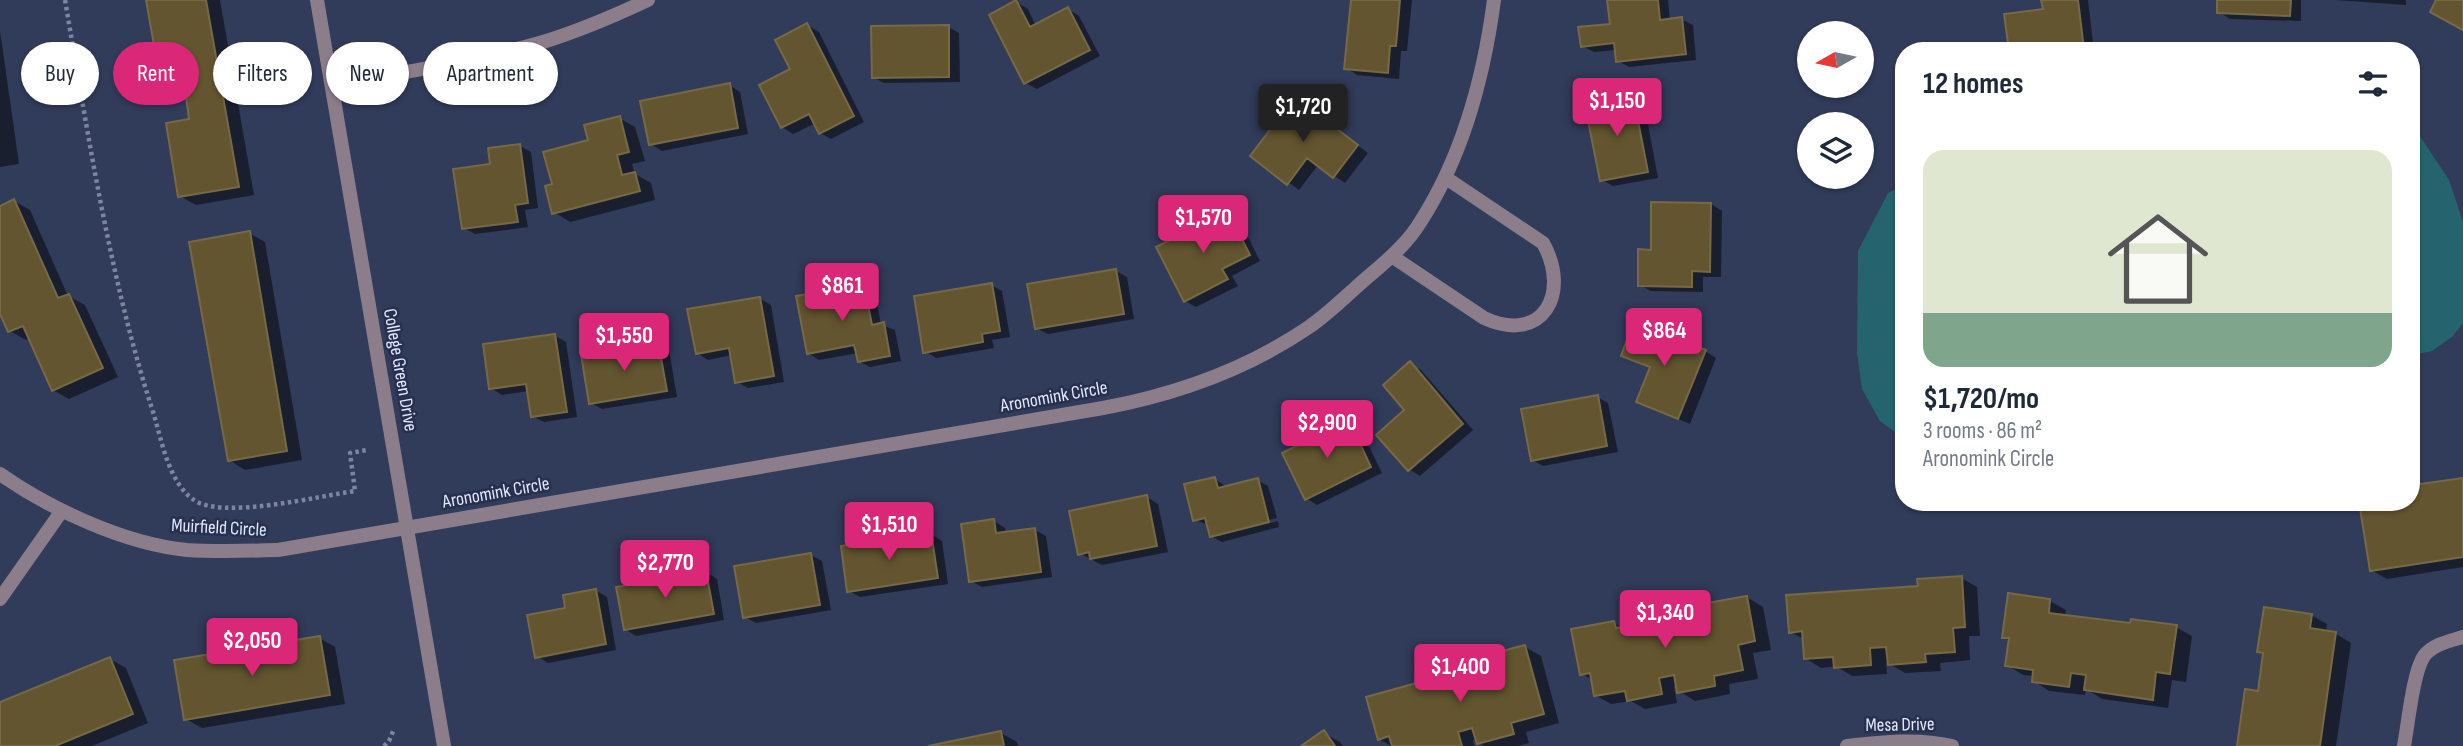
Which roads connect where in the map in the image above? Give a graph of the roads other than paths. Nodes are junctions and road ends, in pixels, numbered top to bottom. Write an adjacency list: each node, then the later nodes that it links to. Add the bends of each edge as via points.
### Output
1 (317, 0): 4 (street, College Green Drive)
2 (648, 0): 5 (street, via 532,45)
3 (1494, 0): 7 (street, Aronomink Circle, via 1488,48)
4 (326, 51)
5 (409, 71)
6 (335, 105): 11 (street, College Green Drive)
7 (1446, 178): 8 (street, Aronomink Circle); 8 (street, via 1544,243 1556,276 1548,309 1534,321 1501,325)
8 (1393, 257): 11 (street, Aronomink Circle, via 1312,325 1275,349 1177,392)
9 (0, 474): 10 (street, Muirfield Circle)
10 (61, 512): 11 (street, Muirfield Circle, via 184,550 278,550); 12 (street)
11 (408, 528): 14 (street, College Green Drive)
12 (0, 598)
13 (2463, 637): 17 (street, via 2440,643 2424,656)
14 (444, 746)
15 (1847, 746): 16 (street, Mesa Drive, via 1932,741)
16 (1952, 746)
17 (2404, 746)

